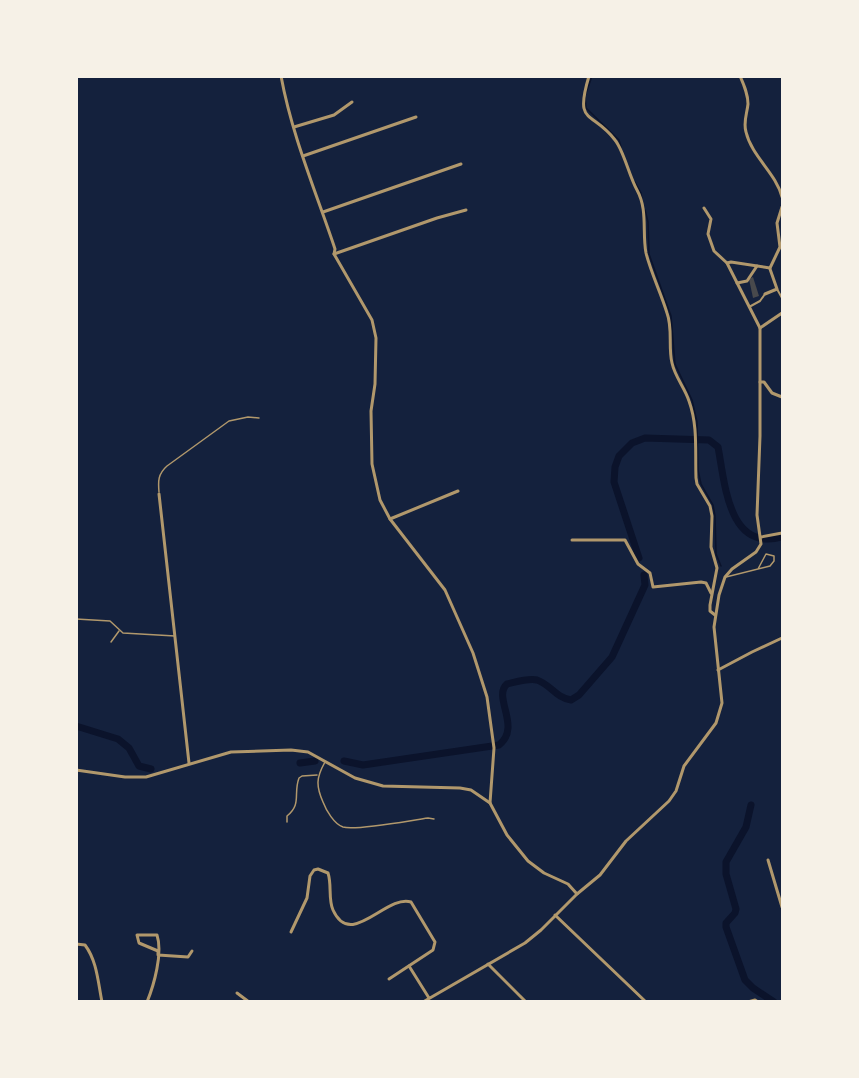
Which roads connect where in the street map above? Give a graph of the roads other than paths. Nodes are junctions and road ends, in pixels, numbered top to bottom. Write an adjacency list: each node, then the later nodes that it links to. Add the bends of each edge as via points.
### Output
1 (281, 76): 6 (street)
2 (589, 76): 36 (street, via 584,108 591,120 615,140 639,196 646,222 647,255 668,316 672,364 694,418 697,484 712,516 711,547 717,568)
3 (740, 76): 9 (street, via 748,103 746,134)
4 (352, 102): 6 (street, via 334,115)
5 (416, 117): 7 (street)
6 (294, 127): 7 (street)
7 (303, 156): 13 (street)
8 (461, 164): 13 (street)
9 (783, 197)
10 (783, 207): 17 (street, via 777,223 780,247)
11 (704, 208): 15 (street, via 711,219 708,234 714,251)
12 (466, 210): 14 (street)
13 (323, 212): 14 (street)
14 (334, 254): 30 (street, via 372,320 376,338 372,464 380,500)
15 (727, 263): 16 (street); 18 (street)
16 (757, 266): 17 (street); 18 (street, via 747,281)
17 (770, 268): 19 (street)
18 (737, 283): 22 (street)
19 (777, 289): 20 (street); 21 (street)
20 (765, 294): 22 (street)
21 (783, 298)
22 (749, 307): 24 (street)
23 (783, 313): 24 (street)
24 (760, 328): 25 (street)
25 (760, 382): 26 (street); 32 (street)
26 (783, 397)
27 (260, 418): 29 (lane, via 230,421 167,466 158,479)
28 (458, 491): 30 (street)
29 (159, 494): 40 (street)
30 (390, 519): 48 (street, via 445,590 463,627 487,697 494,748)
31 (783, 533): 32 (street)
32 (760, 536): 35 (street, via 756,552)
33 (572, 540): 36 (street, via 624,540 638,564 650,573 654,588 704,582)
34 (758, 569): 34 (lane, via 766,554 774,556 772,565); 35 (lane)
35 (725, 577): 37 (street)
36 (712, 595): 37 (street, via 710,611)
37 (715, 615): 43 (street)
38 (76, 619): 39 (lane, via 115,622)
39 (119, 630): 40 (lane); 42 (lane)
40 (176, 636): 45 (street)
41 (783, 638): 43 (street)
42 (111, 642)
43 (718, 670): 52 (street, via 722,703 719,715 684,766 676,791 626,840 600,875)
44 (325, 762): 45 (street, via 308,752 291,750 231,752); 47 (lane); 48 (street, via 368,783 460,788 471,790)
45 (189, 764): 46 (street, via 146,777)
46 (76, 770)
47 (318, 775): 49 (lane, via 325,808 343,827); 50 (lane, via 299,778 296,807 287,816)
48 (490, 803): 52 (street, via 507,835 528,861 568,884)
49 (434, 819)
50 (287, 822)
51 (768, 860): 53 (street)
52 (577, 894): 54 (street)
53 (783, 907)
54 (555, 915): 59 (street, via 525,943); 69 (street)
55 (291, 932): 60 (street, via 307,898 310,876 314,870 323,870 331,880 333,910 350,925 397,901 411,902 435,942 434,950)
56 (76, 944): 64 (street, via 85,945 90,952)
57 (192, 951): 58 (street, via 188,957)
58 (158, 955): 58 (street, via 158,938 157,935 137,935 139,943 158,951); 65 (street)
59 (488, 964): 63 (street); 68 (street)
60 (409, 966): 61 (street); 63 (street)
61 (388, 979)
62 (237, 993): 66 (street)
63 (429, 998): 67 (street)
64 (102, 1002)
65 (147, 1002)
66 (249, 1002)
67 (423, 1002)
68 (526, 1002)
69 (646, 1002)
70 (748, 1002): 71 (street)
71 (758, 1002)

